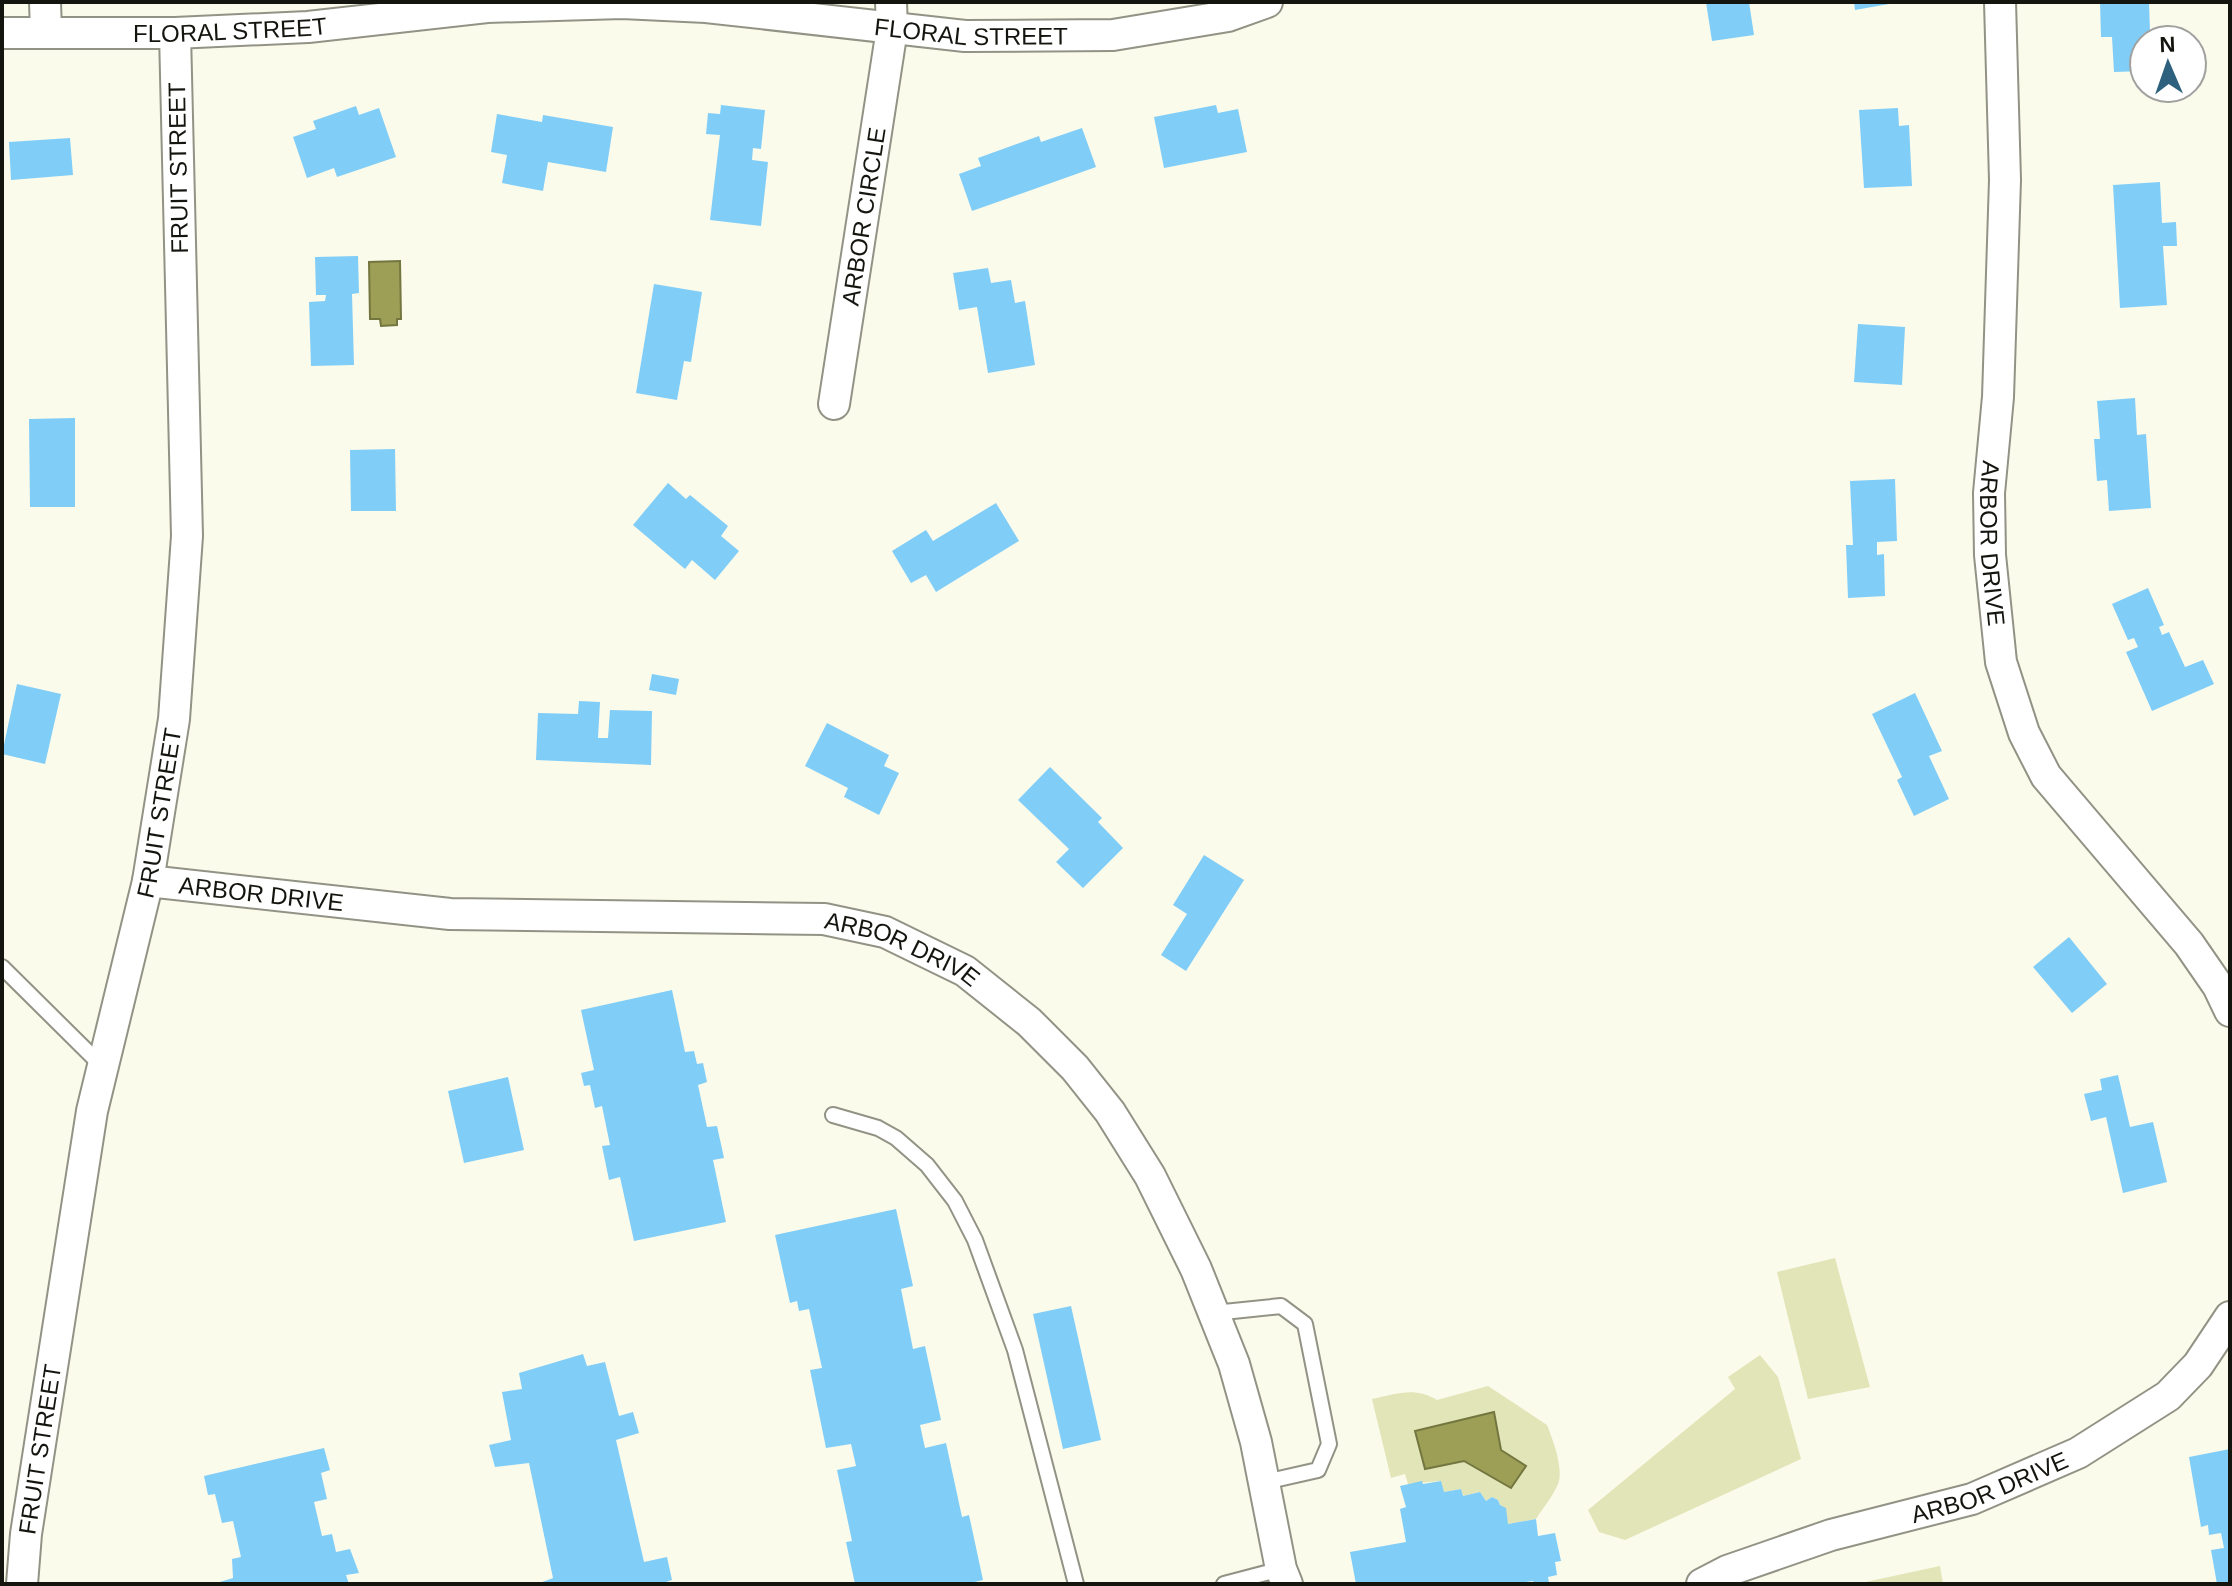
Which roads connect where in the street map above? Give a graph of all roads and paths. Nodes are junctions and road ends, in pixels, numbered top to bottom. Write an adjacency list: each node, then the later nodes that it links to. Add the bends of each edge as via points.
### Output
1 (1267, 2): 3 (street, FLORAL STREET, via 1228,16 1113,35 965,36)
2 (2000, 2): 10 (street, ARBOR DRIVE, via 2005,180 1998,397 1989,493 2001,662 2024,733 2046,776 2189,944)
3 (892, 15): 6 (street, FLORAL STREET, via 622,3 487,7 308,27); 7 (street, ARBOR CIRCLE)
4 (46, 17): 5 (street, FLORAL STREET); 6 (street, FLORAL STREET)
5 (2, 33)
6 (175, 33): 8 (street, FRUIT STREET, via 187,536 174,719)
7 (834, 404)
8 (148, 881): 11 (street, FRUIT STREET); 13 (street, ARBOR DRIVE, via 450,914 824,919 885,932 965,971 1029,1022 1075,1068 1150,1176)
9 (2, 967): 11 (lane)
10 (2230, 1011)
11 (103, 1067): 17 (street, FRUIT STREET, via 92,1111)
12 (833, 1115): 18 (lane, via 896,1138 927,1165 955,1201 1015,1350)
13 (1214, 1313): 15 (street, ARBOR DRIVE, via 1234,1364); 15 (lane, via 1281,1306 1305,1324 1329,1444 1318,1470)
14 (2230, 1317): 20 (street, ARBOR DRIVE, via 2198,1365 2168,1396 2078,1453 1972,1499 1831,1535)
15 (1265, 1482): 16 (street, ARBOR DRIVE)
16 (1284, 1576): 19 (lane, ARBOR DRIVE)
17 (22, 1584)
18 (1076, 1584)
19 (1224, 1584)
20 (1702, 1584)

